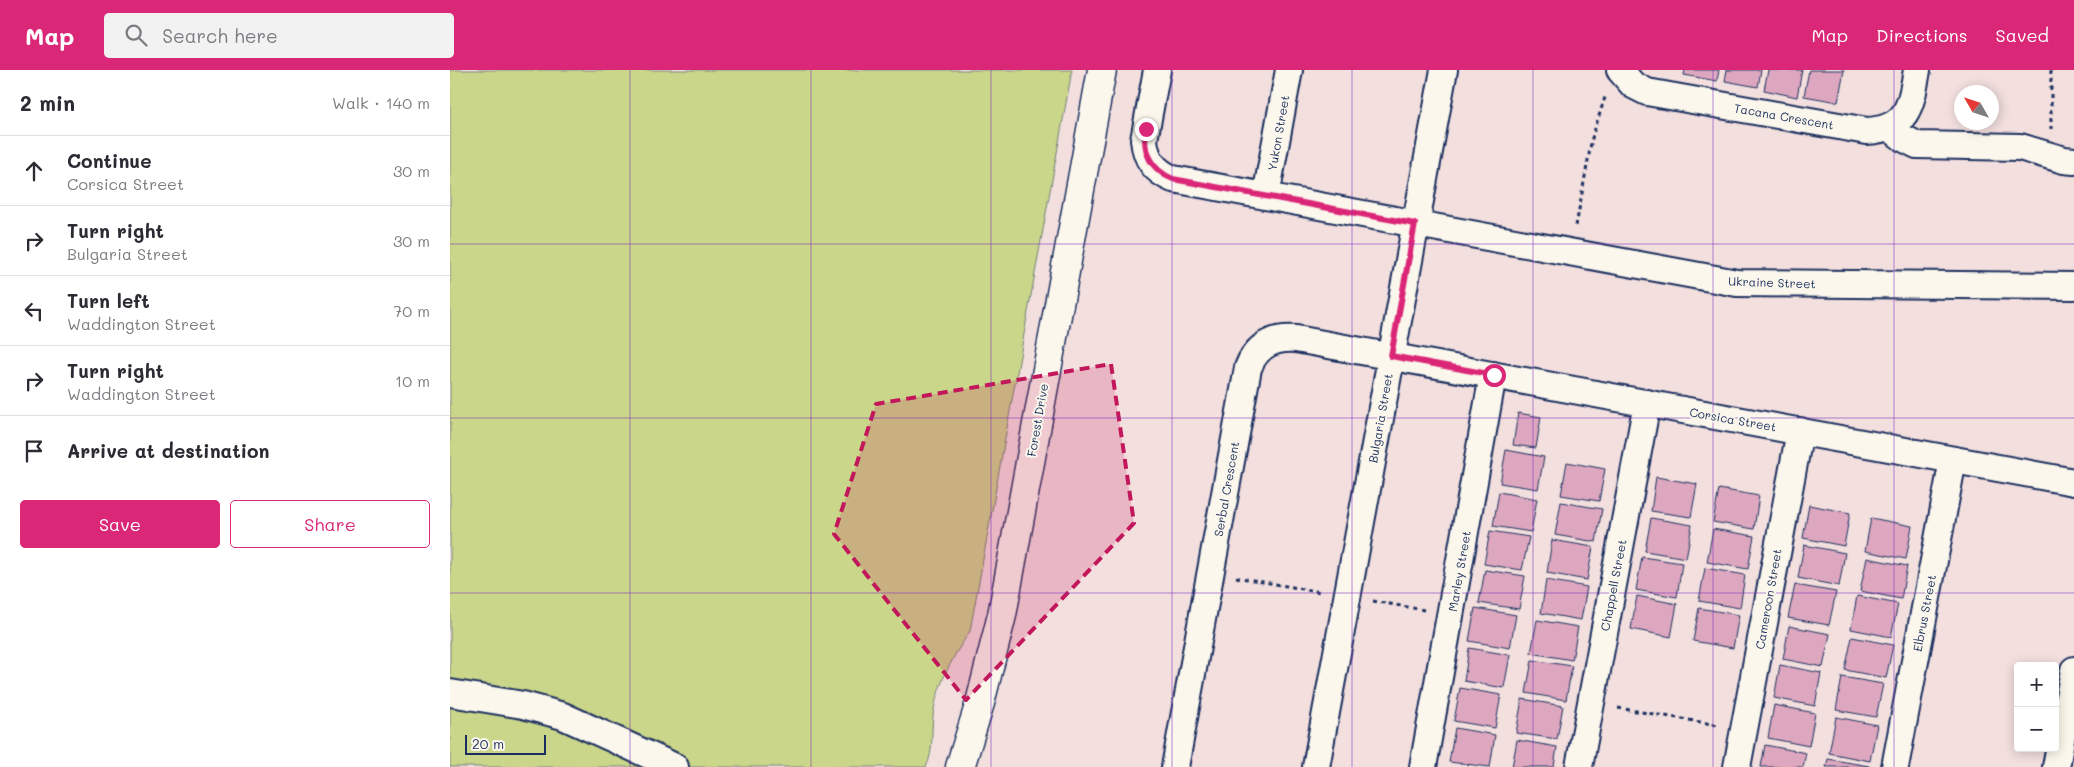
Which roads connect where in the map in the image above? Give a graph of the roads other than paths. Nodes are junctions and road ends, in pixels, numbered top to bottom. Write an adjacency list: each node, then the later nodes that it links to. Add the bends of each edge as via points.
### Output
1 (1102, 70): 21 (street, Forest Drive, via 1002,614)
2 (1157, 70): 9 (street, Ukraine Street, via 1144,140 1145,151 1156,169 1173,179)
3 (1289, 70): 9 (street, Yukon Street)
4 (1444, 70): 10 (street, Bulgaria Street)
5 (1917, 70): 7 (street, via 1907,111 1897,123)
6 (1614, 80): 7 (street, Tacana Crescent, via 1647,92 1867,131)
7 (1888, 127): 8 (street, via 1917,145 2020,148)
8 (2063, 159)
9 (1266, 196): 10 (street, Ukraine Street)
10 (1415, 224): 11 (street, Ukraine Street, via 1737,283); 12 (street, Bulgaria Street)
11 (2074, 286)
12 (1391, 356): 13 (street, Corsica Street); 22 (street, Serbal Crescent, via 1286,338 1265,344 1252,359); 23 (street, Bulgaria Street)
13 (1494, 375): 14 (street, Corsica Street); 24 (street, Marley Street)
14 (1647, 403): 15 (street, Corsica Street); 25 (street, Chappell Street)
15 (1800, 432): 16 (street, Corsica Street); 26 (street, Cameroon Street)
16 (1953, 460): 17 (street, Corsica Street); 27 (street, Elbrus Street)
17 (2074, 482)
18 (2074, 670): 28 (street)
19 (450, 693): 20 (street, via 563,716)
20 (675, 767)
21 (960, 767)
22 (1175, 767)
23 (1316, 767)
24 (1423, 767)
25 (1580, 767)
26 (1737, 767)
27 (1895, 767)
28 (2056, 767)

